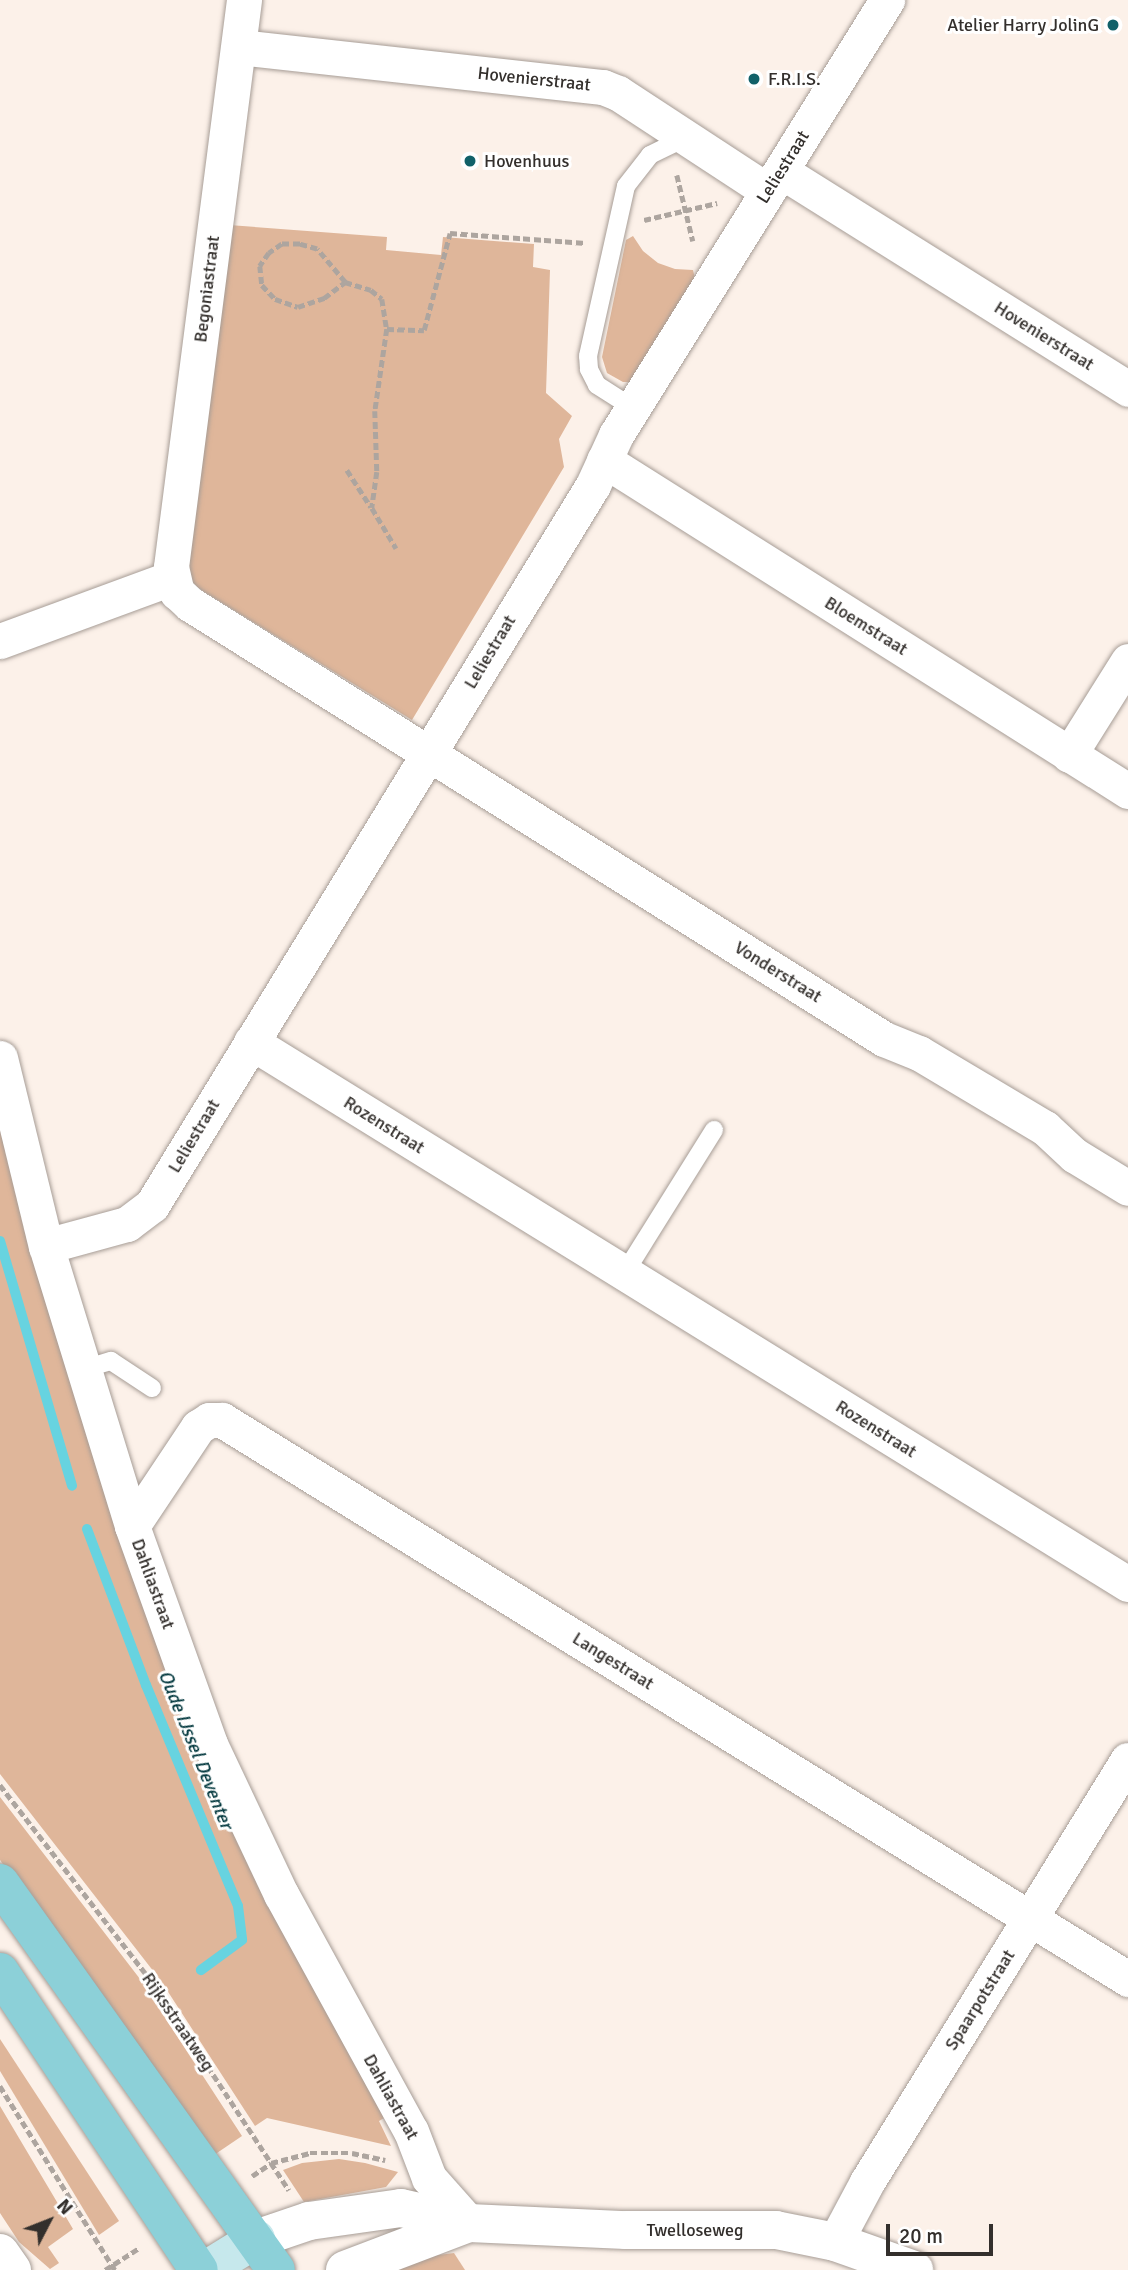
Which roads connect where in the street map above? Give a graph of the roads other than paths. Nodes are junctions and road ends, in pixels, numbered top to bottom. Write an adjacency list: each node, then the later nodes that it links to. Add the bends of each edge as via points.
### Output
1 (244, 0): 3 (street, Begoniastraat)
2 (887, 0): 5 (street, Leliestraat)
3 (239, 47): 4 (street, Hovenierstraat, via 603,87); 9 (street, Begoniastraat)
4 (685, 138): 5 (street, Hovenierstraat); 7 (lane, via 658,150 636,169 622,195 588,362 597,385)
5 (775, 181): 6 (street, Hovenierstraat); 7 (street, Leliestraat)
6 (1128, 389)
7 (633, 408): 8 (street, Leliestraat)
8 (604, 460): 12 (street, Leliestraat); 13 (street, Bloemstraat)
9 (171, 578): 10 (street); 12 (street, via 190,604)
10 (0, 641)
11 (1128, 661): 13 (street)
12 (428, 754): 15 (street, Leliestraat); 18 (street, Vonderstraat, via 884,1038 919,1053 1045,1128 1074,1155)
13 (1069, 755): 14 (street, Bloemstraat)
14 (1128, 791)
15 (251, 1042): 19 (street, Leliestraat, via 147,1211 127,1224); 20 (street, Rozenstraat)
16 (0, 1058): 19 (street, Dahliastraat)
17 (715, 1130): 20 (lane)
18 (1128, 1188)
19 (46, 1246): 21 (street, Dahliastraat)
20 (624, 1274): 24 (street, Rozenstraat)
21 (84, 1369): 22 (lane, via 111,1361); 23 (street, Dahliastraat)
22 (152, 1388)
23 (132, 1527): 27 (street, Langestraat, via 198,1427 209,1420 222,1420); 30 (street, Dahliastraat, via 210,1744 281,1894 411,2132 429,2178)
24 (1128, 1584)
25 (1128, 1760): 27 (street, Spaarpotstraat)
26 (0, 1882): 33 (main road)
27 (1030, 1919): 29 (street, Langestraat); 31 (street, Spaarpotstraat, via 866,2182)
28 (0, 1972): 35 (main road)
29 (1128, 1979)
30 (469, 2222): 31 (street, Twelloseweg, via 626,2230 776,2230); 33 (street, Twelloseweg, via 401,2208 309,2221); 37 (street, Twelloseweg)
31 (835, 2242): 38 (street, Twelloseweg)
32 (0, 2253): 34 (street)
33 (266, 2254): 36 (main road)
34 (12, 2270)
35 (199, 2270)
36 (206, 2270)
37 (345, 2270)
38 (915, 2270)

